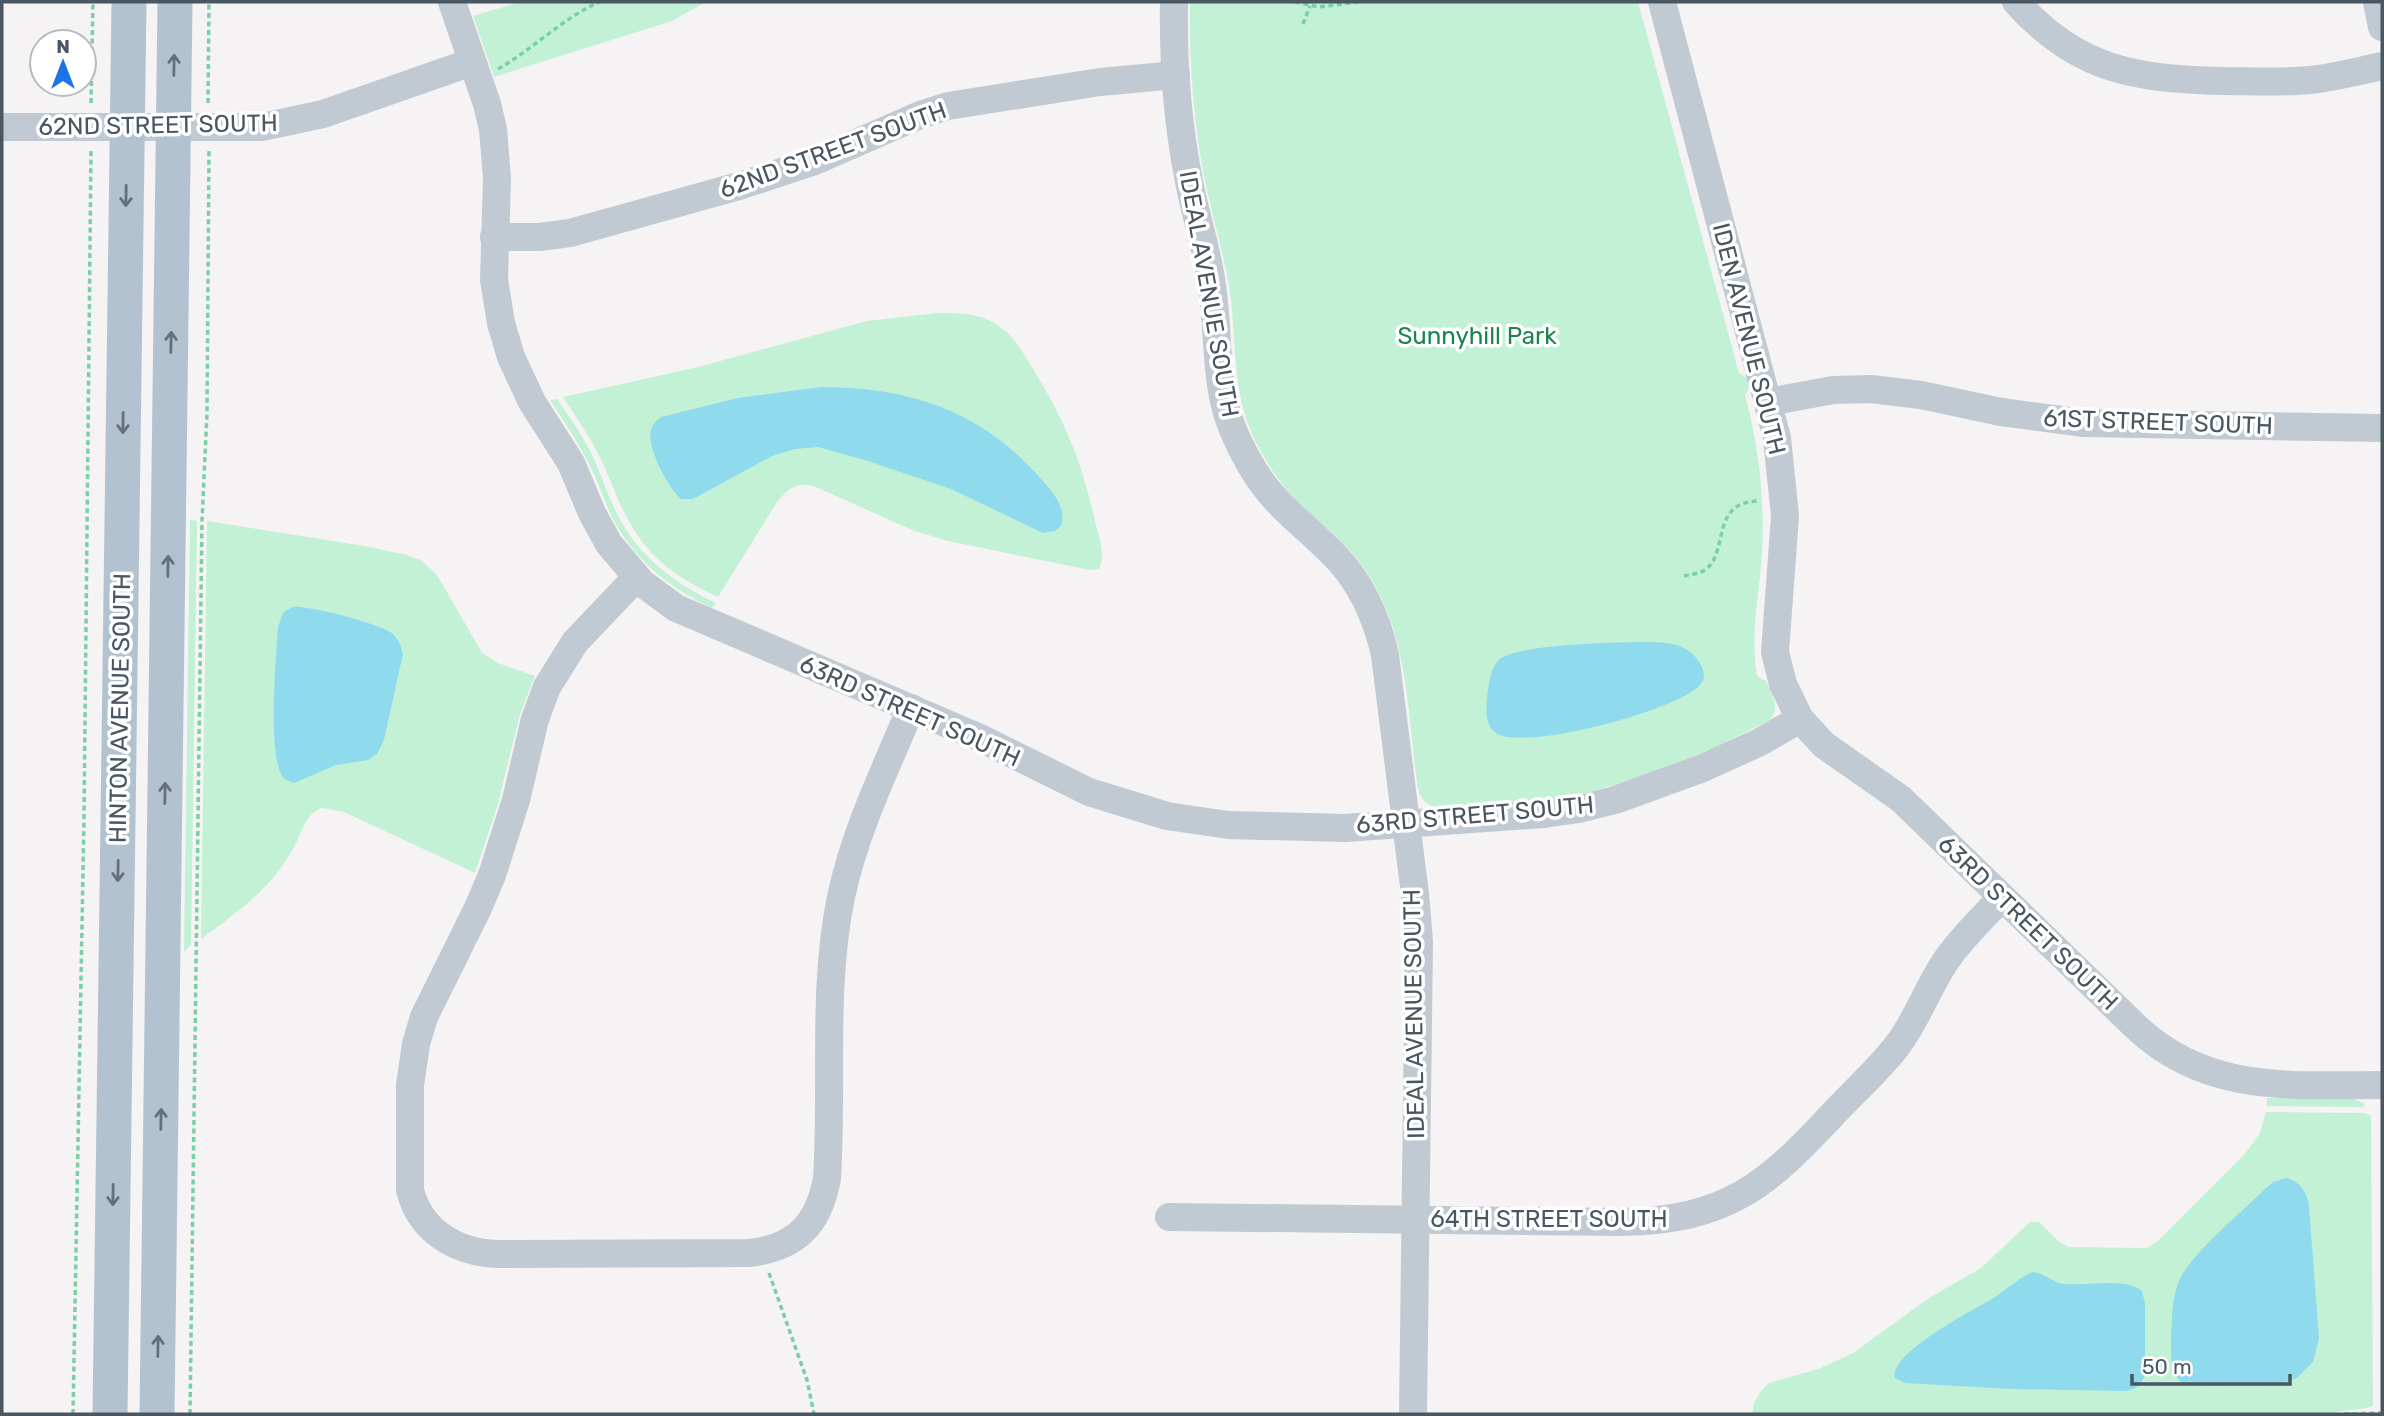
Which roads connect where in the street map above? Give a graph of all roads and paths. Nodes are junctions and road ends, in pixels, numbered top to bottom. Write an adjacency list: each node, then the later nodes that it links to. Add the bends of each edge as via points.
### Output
1 (93, 2): 16 (path)
2 (129, 2): 23 (main road, HINTON AVENUE SOUTH)
3 (175, 2): 24 (main road, HINTON AVENUE SOUTH, one-way to 3)
4 (209, 2): 21 (path)
5 (452, 2): 17 (street, 63RD STREET SOUTH)
6 (599, 2): 18 (path)
7 (1174, 2): 20 (street, IDEAL AVENUE SOUTH)
8 (1295, 2): 13 (path)
9 (1358, 2): 13 (path)
10 (1662, 2): 28 (street, IDEN AVENUE SOUTH)
11 (2016, 2): 19 (street, via 2067,47 2105,66 2147,77 2307,81)
12 (2377, 2): 15 (street)
13 (1310, 6): 14 (path)
14 (1303, 24)
15 (2382, 27)
16 (92, 28)
17 (472, 62): 24 (street, 62ND STREET SOUTH, via 306,119 256,128); 27 (street, 63RD STREET SOUTH, via 494,138)
18 (503, 66)
19 (2382, 66)
20 (1176, 75): 27 (street, 62ND STREET SOUTH, via 948,106 815,162 714,194 570,233); 35 (street, IDEAL AVENUE SOUTH, via 1187,173 1213,286 1226,409 1261,483 1342,563 1370,608 1385,655)
21 (208, 86)
22 (2, 127): 23 (street, 62ND STREET SOUTH)
23 (127, 128): 24 (street, 62ND STREET SOUTH); 43 (main road, HINTON AVENUE SOUTH, one-way to 43)
24 (174, 128): 44 (main road, HINTON AVENUE SOUTH, one-way to 24)
25 (210, 173): 45 (path)
26 (92, 174): 42 (path)
27 (494, 237): 32 (street, 63RD STREET SOUTH, via 496,301 516,368 576,472 601,530)
28 (1769, 402): 29 (street, 61ST STREET SOUTH, via 1833,390 1871,389 2084,423); 34 (street, IDEN AVENUE SOUTH, via 1785,507 1775,652 1783,684)
29 (2382, 428)
30 (1760, 501): 31 (path, via 1733,510 1710,566)
31 (1684, 576)
32 (636, 578): 33 (street, 63RD STREET SOUTH, via 684,612); 40 (street, via 575,642 547,687 492,875 424,1017 410,1085 410,1190 419,1213 433,1230 448,1242 477,1252)
33 (911, 708): 35 (street, 63RD STREET SOUTH, via 1089,792 1167,816 1251,827); 40 (street, via 859,833 837,918 824,1193 815,1215 794,1239)
34 (1800, 719): 35 (street, 63RD STREET SOUTH, via 1703,768 1600,804 1551,813); 36 (street, 63RD STREET SOUTH, via 1824,745 1900,799)
35 (1406, 824): 39 (street, IDEAL AVENUE SOUTH, via 1419,955)
36 (2001, 898): 37 (street, 63RD STREET SOUTH, via 2142,1033 2172,1055 2218,1076 2260,1084); 39 (street, 64TH STREET SOUTH, via 1951,954 1888,1057 1789,1160 1737,1198 1702,1212 1658,1221)
37 (2382, 1085)
38 (1169, 1217): 39 (street, 64TH STREET SOUTH)
39 (1415, 1220): 47 (street, IDEAL AVENUE SOUTH)
40 (762, 1251): 46 (path, via 807,1380)
41 (2382, 1413): 48 (path)
42 (73, 1414)
43 (110, 1414)
44 (157, 1414)
45 (190, 1414)
46 (814, 1414)
47 (1413, 1414)
48 (2344, 1414)

